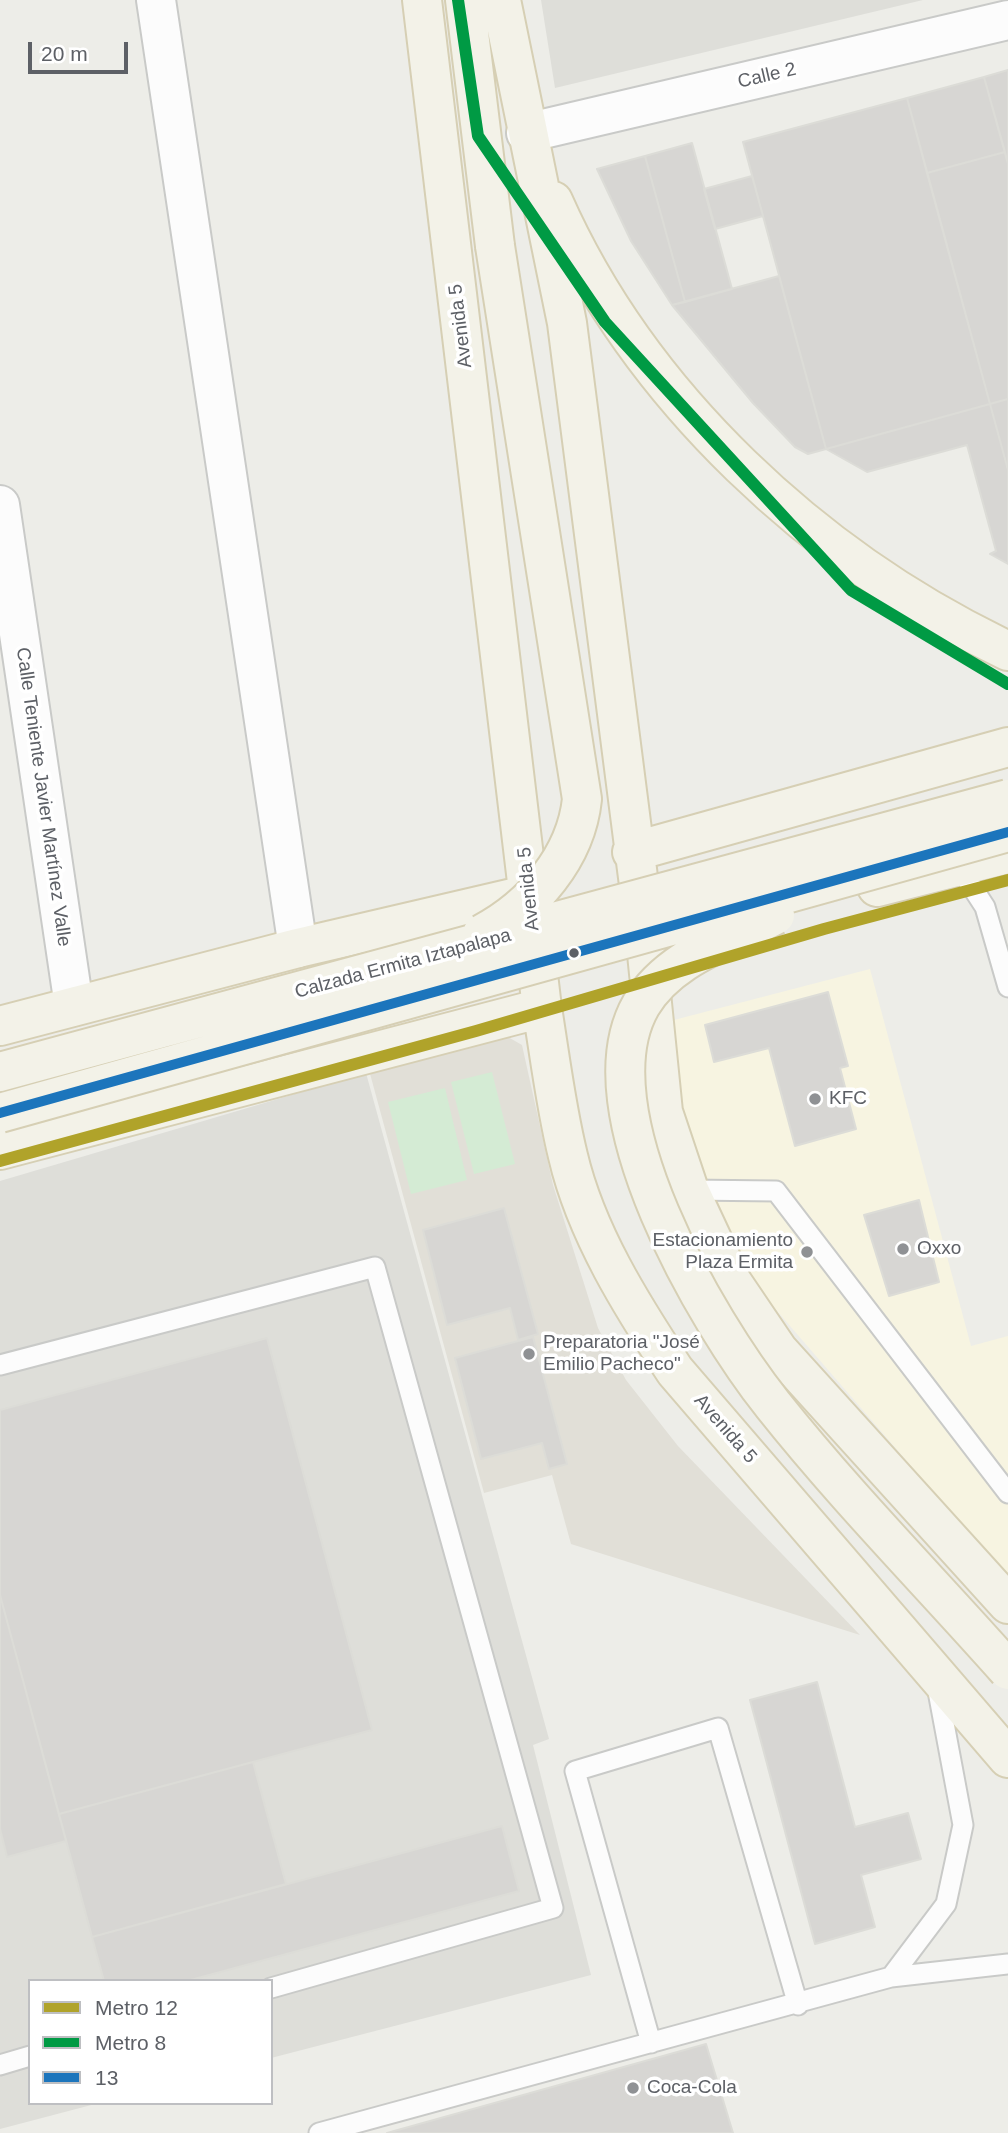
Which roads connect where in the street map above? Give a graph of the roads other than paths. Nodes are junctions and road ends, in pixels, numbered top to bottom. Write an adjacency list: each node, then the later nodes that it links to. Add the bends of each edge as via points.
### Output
1 (156, 0): 20 (street)
2 (422, 0): 18 (main road, Avenida 5)
3 (464, 0): 22 (main road, bridge, via 495,246 582,799 574,839 539,890 492,929)
4 (501, 0): 6 (main road)
5 (1008, 20): 6 (street, Calle 2)
6 (527, 139): 8 (main road, via 556,208 611,303 667,383 712,435 761,485 865,569 920,605); 13 (main road, via 567,323)
7 (0, 505): 24 (street, Calle Teniente Javier Martínez Valle)
8 (1008, 651)
9 (1008, 747): 10 (main road)
10 (864, 787): 13 (main road); 16 (main road, via 846,819 848,846 863,866)
11 (1008, 799): 22 (main road, Calzada Ermita Iztapalapa, bridge)
12 (1008, 832): 17 (main road, Calzada Ermita Iztapalapa, bridge)
13 (632, 852): 21 (main road)
14 (1008, 854): 15 (main road)
15 (959, 867): 16 (main road); 23 (lane, via 985,907)
16 (896, 881): 21 (main road)
17 (821, 885): 29 (main road, Calzada Ermita Iztapalapa, bridge); 35 (main road, bridge, via 752,928 685,961 654,988 632,1024 626,1044 624,1066 634,1139 670,1235 744,1365 796,1433)
18 (530, 894): 19 (main road, Calzada Ermita Iztapalapa); 25 (main road, Avenida 5)
19 (348, 936): 20 (main road, Calzada Ermita Iztapalapa); 27 (main road, via 394,960 404,992)
20 (298, 948): 24 (main road, Calzada Ermita Iztapalapa)
21 (646, 954): 31 (main road, via 663,1112)
22 (436, 955): 28 (main road, Calzada Ermita Iztapalapa, bridge)
23 (1008, 987)
24 (74, 1006): 26 (main road, Calzada Ermita Iztapalapa)
25 (542, 1008): 27 (main road); 36 (main road, Avenida 5, via 568,1158 597,1237 632,1307 676,1371)
26 (0, 1027)
27 (389, 1047): 30 (main road)
28 (0, 1072)
29 (0, 1113)
30 (0, 1150)
31 (689, 1190): 33 (lane, via 776,1191); 34 (main road, via 732,1282 778,1350)
32 (0, 1365): 40 (lane, via 375,1266 554,1908)
33 (1008, 1493)
34 (1008, 1604)
35 (1008, 1670)
36 (935, 1674): 37 (main road, Avenida 5); 39 (lane, via 963,1825 946,1904)
37 (1008, 1758)
38 (1008, 1964): 39 (lane)
39 (891, 1977): 41 (lane)
40 (273, 1987)
41 (798, 2004): 42 (lane); 42 (lane, via 718,1728 575,1771)
42 (651, 2043): 45 (lane)
43 (28, 2057): 44 (lane)
44 (0, 2065)
45 (319, 2133)

